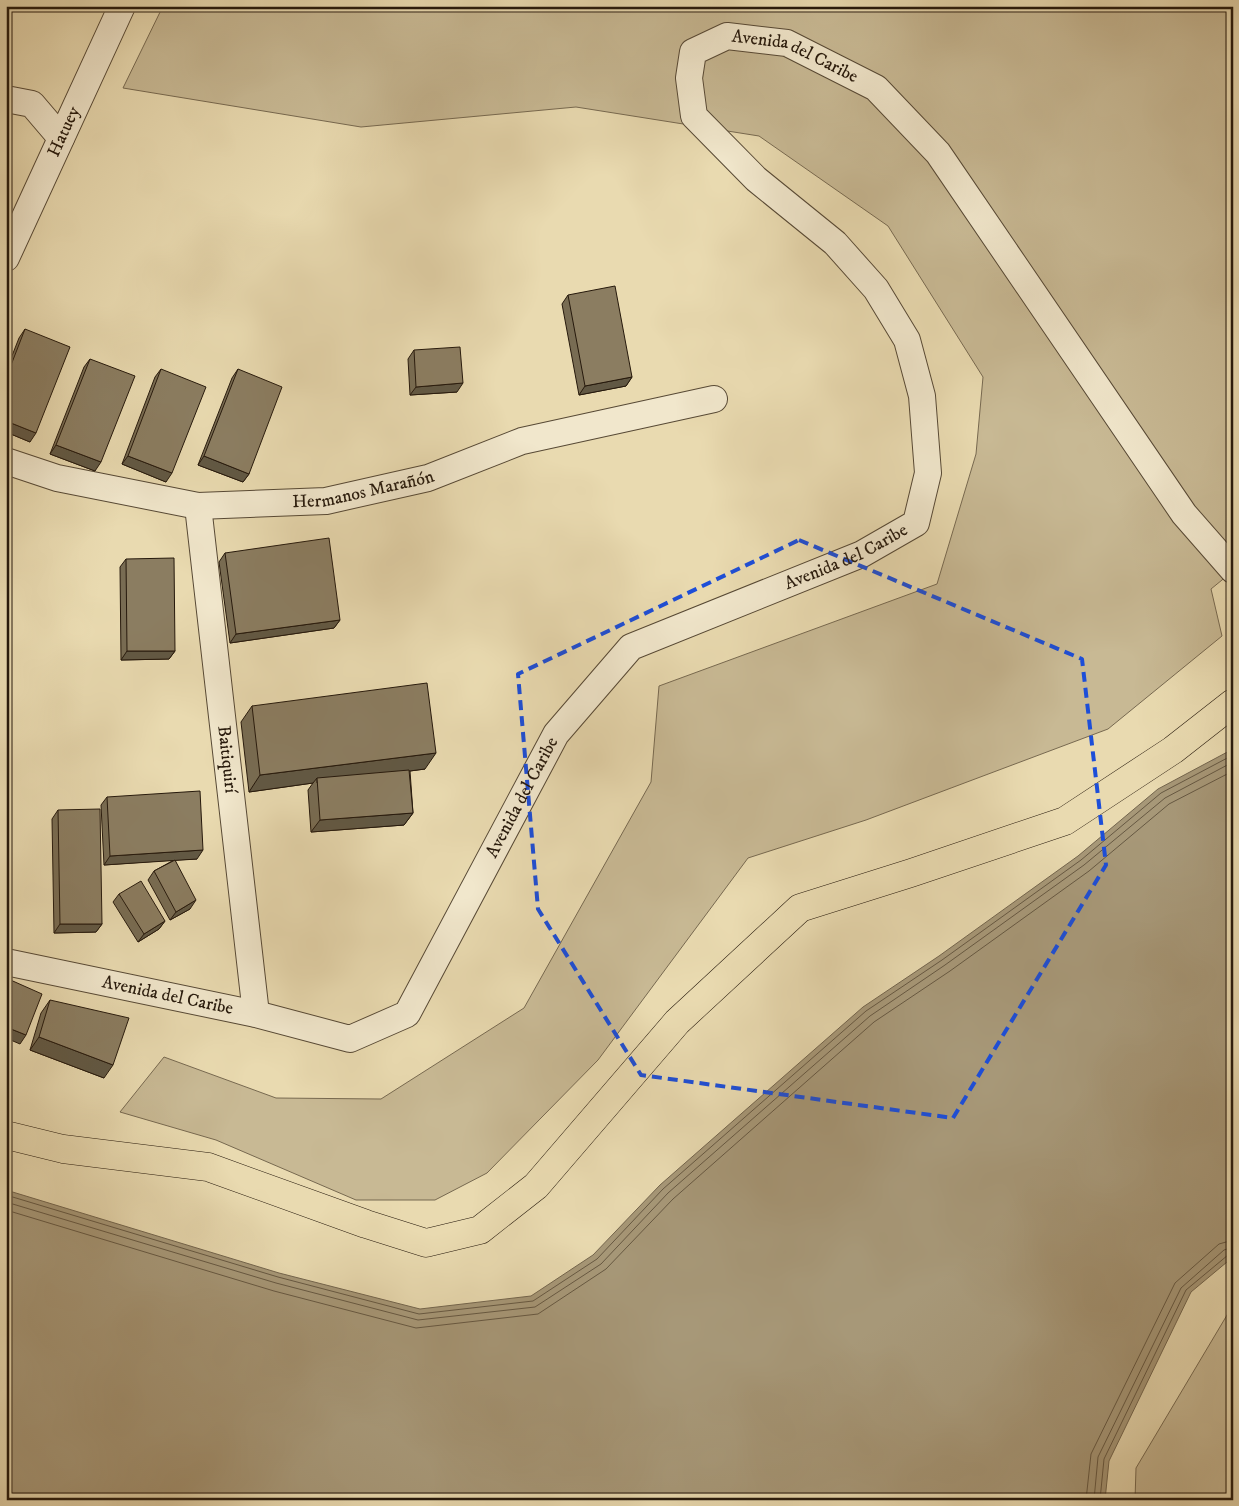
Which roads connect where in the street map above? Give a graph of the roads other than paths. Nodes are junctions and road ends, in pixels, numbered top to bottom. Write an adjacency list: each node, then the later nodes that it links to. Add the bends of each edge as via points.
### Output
1 (122, 6): 3 (street, Hatuey)
2 (6, 99): 3 (street, via 32,104)
3 (61, 138): 4 (street, Hatuey)
4 (6, 258)
5 (714, 399): 7 (street, Hermanos Marañón, via 522,441 428,478 326,501)
6 (6, 461): 7 (street, Hermanos Marañón, via 57,478)
7 (198, 506): 11 (street, Baitiquirí)
8 (1233, 570): 11 (street, Avenida del Caribe, via 1184,514 938,153 924,138 876,88 787,43 726,36 693,52 689,78 694,116 756,179 835,243 876,289 907,340 922,396 928,473 916,523 862,554 631,647 556,734 407,1014 350,1039)
9 (1233, 703): 12 (main road, via 1173,750 1065,822 800,908 676,1022 536,1186 480,1230 426,1243 208,1167 63,1149)
10 (6, 962): 11 (street, Avenida del Caribe)
11 (256, 1014)
12 (6, 1135)

